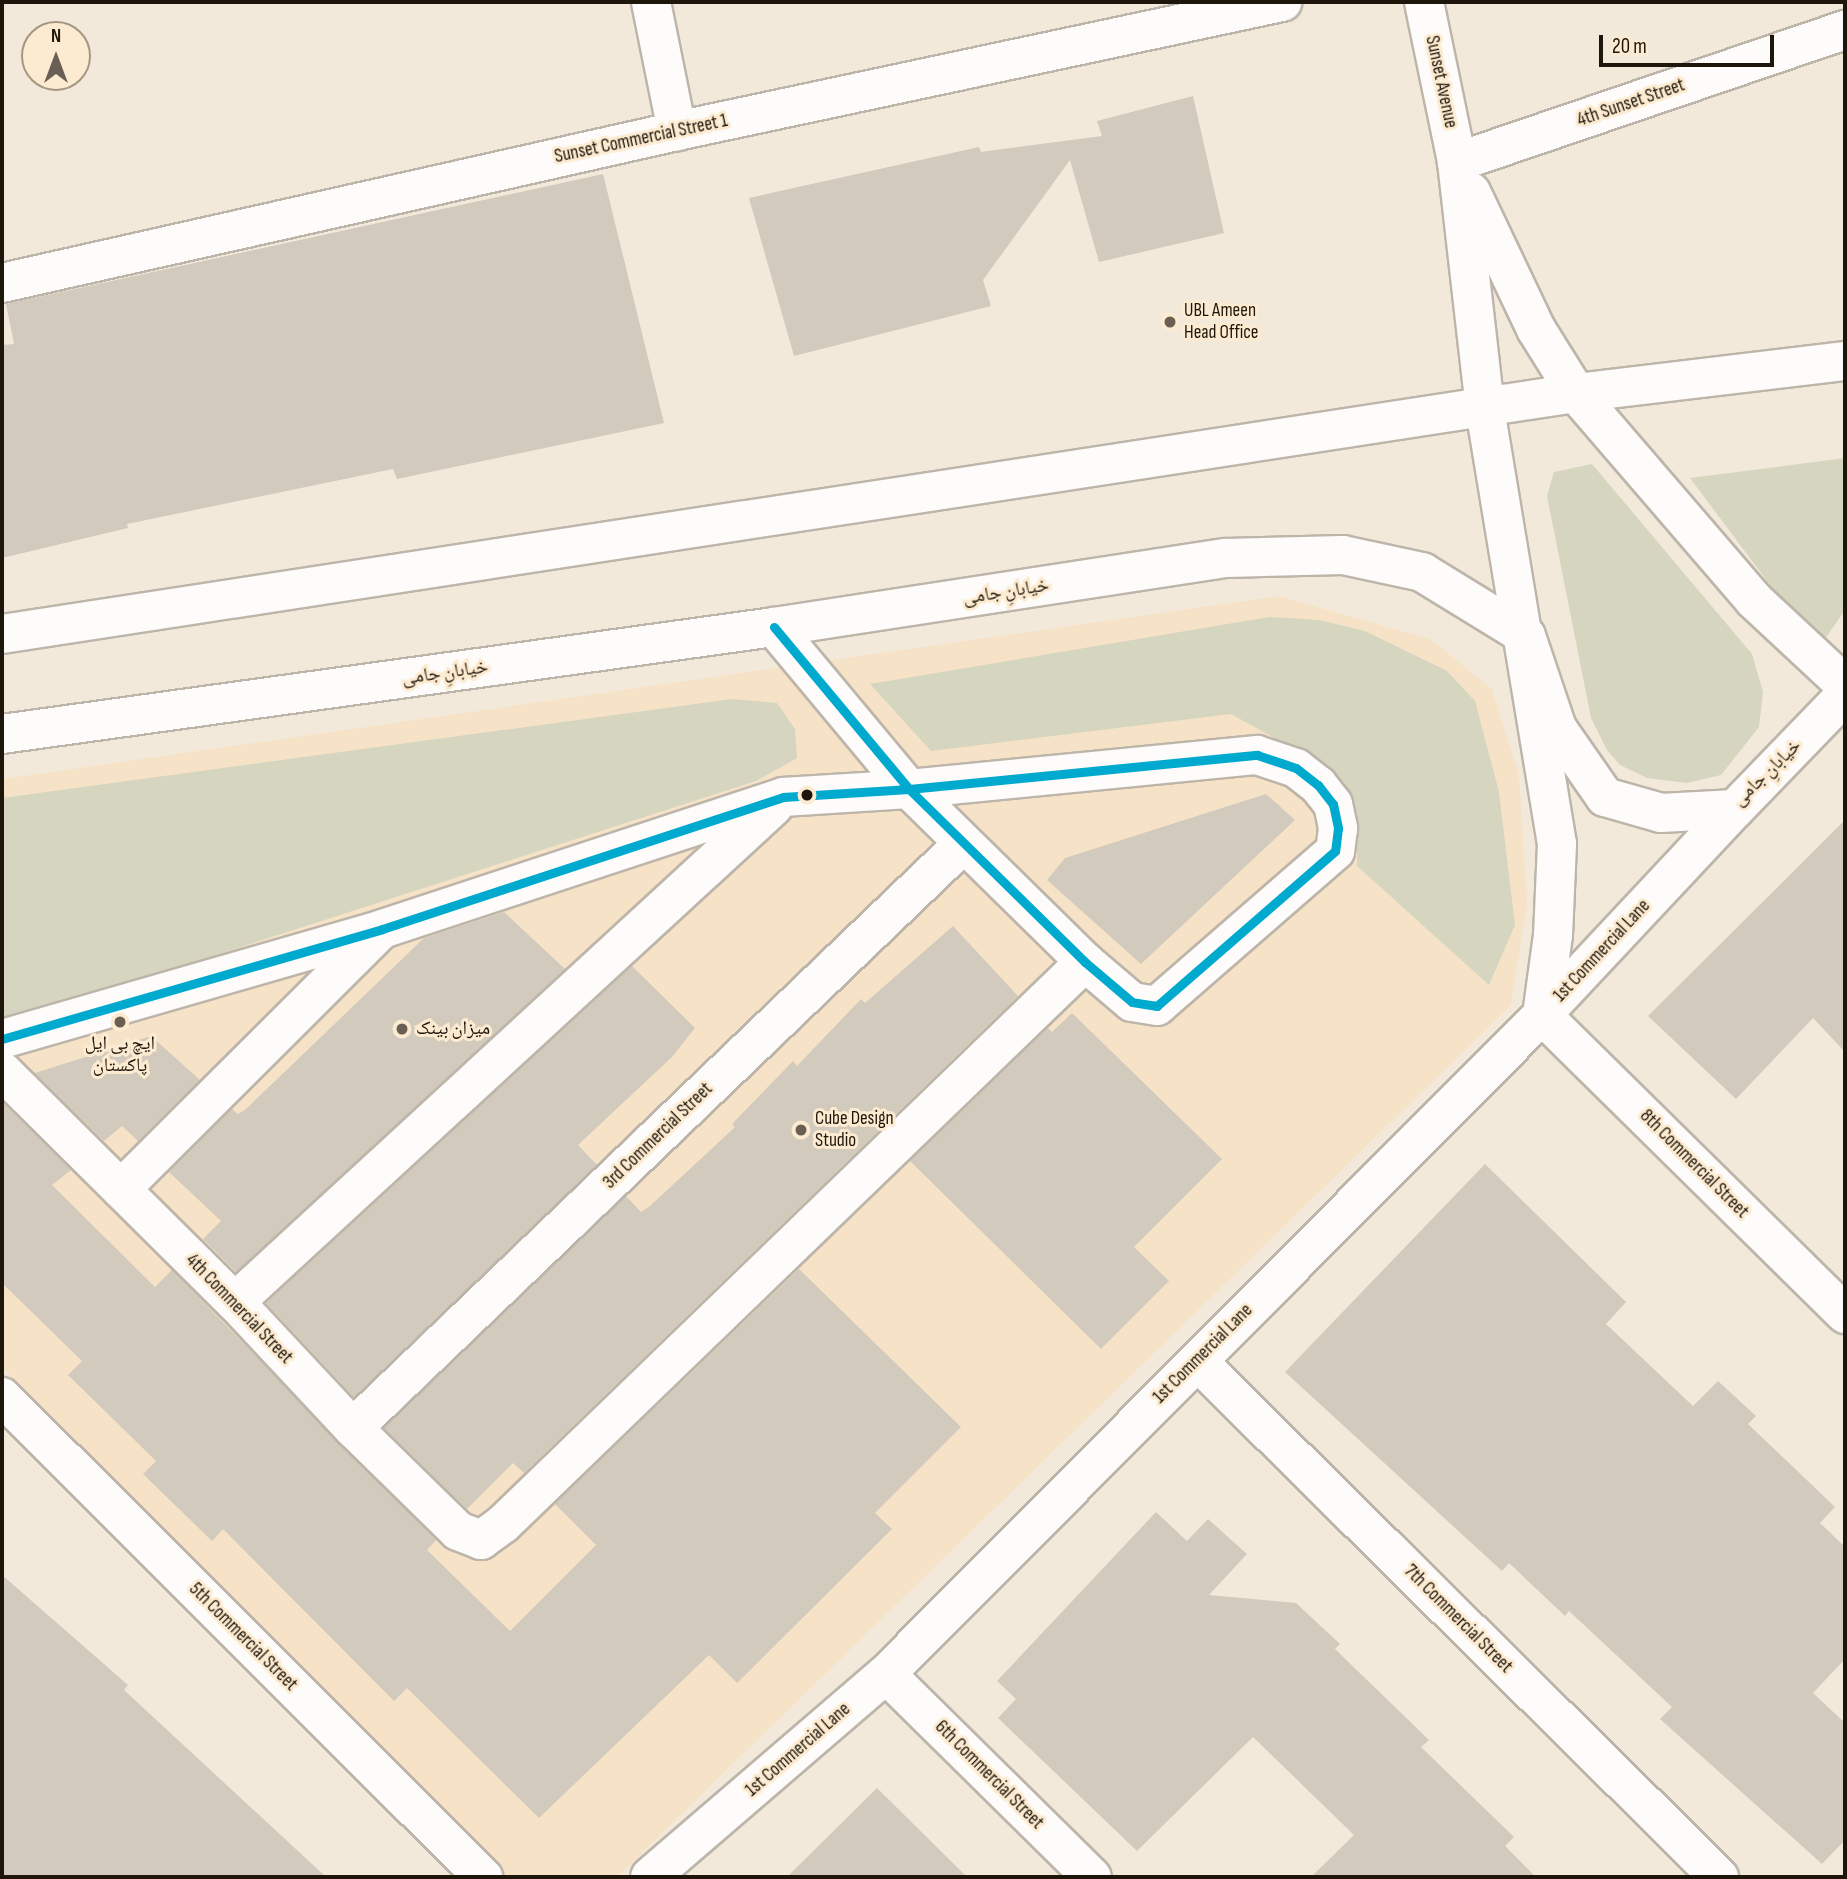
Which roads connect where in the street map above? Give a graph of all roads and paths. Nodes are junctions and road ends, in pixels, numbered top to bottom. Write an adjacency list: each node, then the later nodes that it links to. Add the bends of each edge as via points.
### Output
1 (651, 2): 5 (street)
2 (1282, 2): 5 (street, Sunset Commercial Street 1)
3 (1424, 2): 6 (street, Sunset Avenue)
4 (1845, 30): 6 (street, 4th Sunset Street)
5 (677, 131): 7 (street, Sunset Commercial Street 1)
6 (1457, 162): 9 (street, via 1536,329); 10 (street)
7 (2, 283)
8 (1845, 361): 9 (street)
9 (1576, 393): 10 (street); 14 (street, via 1754,600)
10 (1485, 409): 12 (street); 13 (street)
11 (774, 627): 13 (street, خیابانِ جامی, via 1226,558 1343,555 1422,572); 16 (street, خیابانِ جامی); 17 (street)
12 (2, 634)
13 (1526, 636): 19 (street, خیابانِ جامی, via 1557,728 1605,796 1661,813); 23 (street, via 1557,844 1553,935)
14 (1845, 685)
15 (1845, 695): 19 (street, خیابانِ جامی)
16 (2, 734)
17 (909, 789): 18 (street); 20 (street); 22 (street, via 1257,755 1296,768 1333,804 1339,828 1335,851 1157,1006 1132,1002)
18 (783, 797): 21 (street); 27 (street)
19 (1735, 809): 23 (street, 1st Commercial Lane)
20 (962, 844): 22 (street); 31 (street, 3rd Commercial Street)
21 (382, 929): 24 (street); 26 (street)
22 (1085, 962): 31 (street, 4th Commercial Street, via 503,1524 481,1540 458,1531)
23 (1542, 1015): 28 (street, 8th Commercial Street); 29 (street, 1st Commercial Lane)
24 (2, 1040)
25 (2, 1071): 26 (street, 4th Commercial Street)
26 (121, 1189): 27 (street, 4th Commercial Street)
27 (234, 1303): 31 (street, 4th Commercial Street)
28 (1845, 1314)
29 (1197, 1361): 32 (street, 1st Commercial Lane); 36 (street, 7th Commercial Street)
30 (2, 1397): 33 (street, 5th Commercial Street)
31 (353, 1429)
32 (886, 1674): 34 (street, 1st Commercial Lane); 35 (street, 6th Commercial Street)
33 (483, 1877)
34 (650, 1877)
35 (1092, 1877)
36 (1719, 1877)

